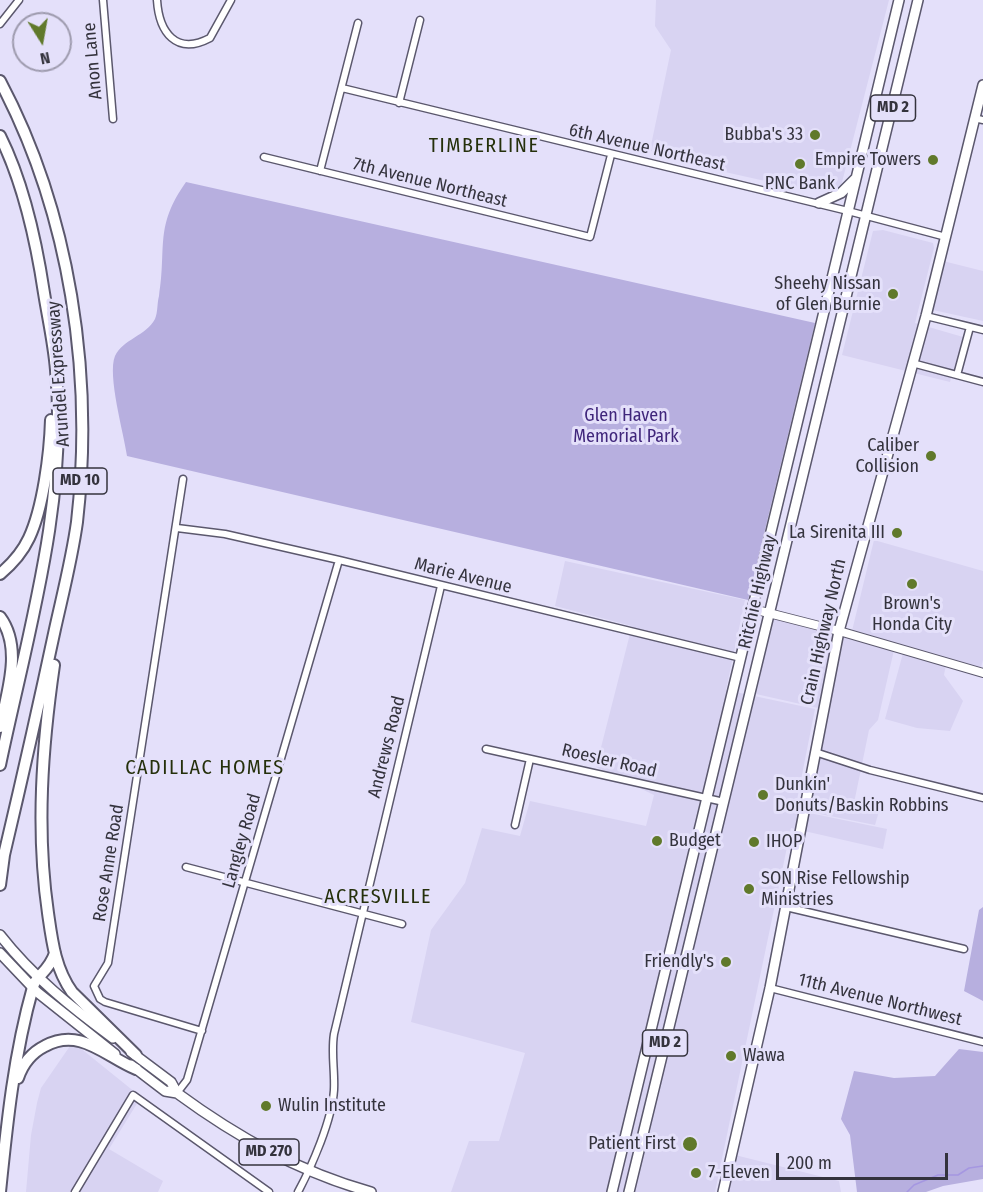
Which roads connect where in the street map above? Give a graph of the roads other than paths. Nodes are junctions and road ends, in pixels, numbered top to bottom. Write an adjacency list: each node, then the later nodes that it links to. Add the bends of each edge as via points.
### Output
1 (19, 0): 9 (street)
2 (103, 0): 14 (street, Anon Lane)
3 (157, 0): 4 (street, via 159,24 169,36 189,44 204,41 216,31)
4 (231, 0)
5 (899, 0): 20 (main road, Ritchie Highway / MD 2)
6 (918, 0): 23 (main road, Ritchie Highway / MD 2)
7 (420, 20): 13 (street)
8 (358, 23): 12 (street)
9 (0, 24)
10 (0, 81): 37 (highway, Arundel Expressway / MD 10, via 43,184 62,250 75,329 83,425 76,524)
11 (983, 85): 15 (main road, Crain Highway North)
12 (342, 88): 13 (street, 6th Avenue Northeast); 19 (street)
13 (399, 103): 17 (street, 6th Avenue Northeast)
14 (113, 119)
15 (979, 119): 24 (main road, Crain Highway North)
16 (0, 136): 29 (highway, Arundel Expressway / MD 10, via 37,248)
17 (611, 155): 19 (street, 7th Avenue Northeast, via 590,237); 21 (street, 6th Avenue Northeast)
18 (264, 157): 19 (street, 7th Avenue Northeast)
19 (320, 171)
20 (856, 177): 21 (main road, via 841,193); 22 (main road, Ritchie Highway / MD 2)
21 (819, 203): 22 (street, 6th Avenue Northeast)
22 (848, 211): 23 (street, 6th Avenue Northeast); 38 (main road, Ritchie Highway / MD 2)
23 (867, 216): 24 (street, 6th Avenue Northeast); 39 (main road, Ritchie Highway / MD 2, via 803,468)
24 (946, 237): 25 (main road, Crain Highway North)
25 (926, 316): 26 (street); 28 (main road, Crain Highway North)
26 (970, 327): 27 (street); 30 (street)
27 (983, 330)
28 (912, 363): 30 (street); 41 (main road, Crain Highway North)
29 (56, 369): 35 (highway, via 37,514 23,548); 48 (highway, Arundel Expressway / MD 10, via 57,451 52,513)
30 (957, 375): 31 (street)
31 (983, 382)
32 (183, 478): 33 (street, Rose Anne Road)
33 (177, 528): 34 (street, Marie Avenue, via 225,534); 65 (street, Rose Anne Road, via 108,963 94,987 105,1002)
34 (339, 560): 36 (street, Marie Avenue); 54 (street, Langley Road)
35 (0, 574)
36 (441, 586): 42 (street, Marie Avenue); 57 (street, Andrews Road)
37 (60, 607): 55 (highway, Arundel Expressway / MD 10); 62 (highway, via 62,621 48,707 41,803 44,885)
38 (753, 609): 39 (street); 42 (main road, Ritchie Highway / MD 2)
39 (771, 614): 41 (street); 51 (main road, Ritchie Highway / MD 2)
40 (0, 617): 44 (highway, via 9,631 12,653)
41 (839, 631): 43 (street); 46 (main road, Crain Highway North)
42 (741, 658): 50 (main road, Ritchie Highway / MD 2)
43 (983, 673)
44 (0, 727)
45 (486, 749): 47 (street, Roesler Road)
46 (814, 752): 49 (street); 56 (main road, Crain Highway North)
47 (531, 759): 50 (street, Roesler Road); 52 (street)
48 (0, 765)
49 (983, 798)
50 (707, 799): 51 (street, Roesler Road); 77 (main road, Ritchie Highway / MD 2)
51 (725, 803): 78 (main road, Ritchie Highway / MD 2)
52 (515, 825)
53 (186, 867): 54 (street)
54 (246, 884): 57 (street); 65 (street, Langley Road)
55 (0, 885)
56 (786, 907): 60 (street); 64 (main road, Crain Highway North)
57 (362, 914): 58 (street); 71 (street, Andrews Road, via 331,1048 334,1080 330,1110)
58 (402, 924)
59 (0, 935): 63 (main road, MD 270)
60 (964, 949)
61 (0, 952): 63 (main road, MD 270, via 11,966)
62 (54, 953): 63 (highway, via 50,968); 67 (highway, via 72,992)
63 (35, 982): 67 (main road, MD 270); 68 (main road, MD 270, via 76,1024); 70 (highway, via 11,1084)
64 (770, 988): 66 (street, 11th Avenue Northwest); 79 (main road, Crain Highway North)
65 (202, 1031): 69 (street, Langley Road, via 187,1080)
66 (983, 1042)
67 (136, 1055): 69 (main road, MD 270, via 171,1082)
68 (136, 1069): 69 (main road, MD 270, via 165,1091); 70 (highway, via 87,1042 62,1040 41,1048 29,1058 21,1068)
69 (177, 1093): 71 (main road, MD 270, via 243,1138)
70 (12, 1095): 72 (highway)
71 (308, 1170): 75 (street, Andrews Road); 76 (main road, MD 270)
72 (0, 1192)
73 (75, 1192): 74 (street, via 133,1095)
74 (269, 1192)
75 (298, 1192)
76 (371, 1192)
77 (612, 1192)
78 (629, 1192)
79 (723, 1192)

